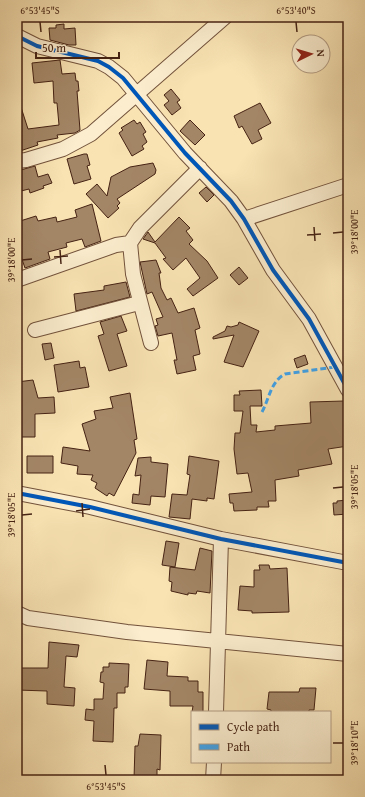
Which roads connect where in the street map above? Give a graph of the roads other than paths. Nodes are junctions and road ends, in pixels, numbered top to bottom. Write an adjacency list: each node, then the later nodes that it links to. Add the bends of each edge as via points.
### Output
1 (226, 17): 3 (street)
2 (17, 36): 3 (street, via 37,46 98,61 123,78)
3 (136, 94): 4 (street, via 92,134 63,149); 5 (street)
4 (17, 161)
5 (200, 168): 7 (street, via 220,188); 8 (street, via 140,228)
6 (348, 185): 7 (street)
7 (244, 219): 13 (street, via 272,270 309,319)
8 (130, 243): 9 (street, via 116,245); 10 (street)
9 (17, 280)
10 (140, 303): 11 (street); 12 (street)
11 (35, 330)
12 (150, 343)
13 (348, 390)
14 (17, 493): 15 (street, via 90,507)
15 (221, 539): 16 (street); 18 (street)
16 (348, 563)
17 (17, 612): 18 (street, via 28,618 127,632)
18 (218, 641): 19 (street); 20 (street)
19 (348, 654)
20 (216, 711)
21 (214, 763): 22 (street)
22 (213, 780)

